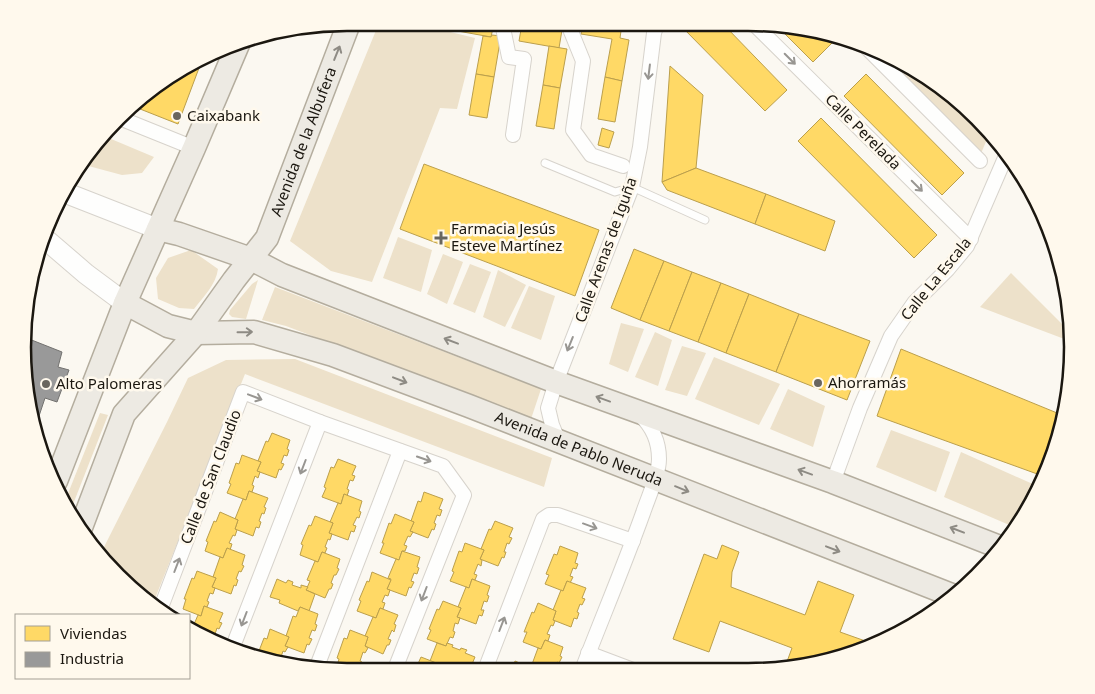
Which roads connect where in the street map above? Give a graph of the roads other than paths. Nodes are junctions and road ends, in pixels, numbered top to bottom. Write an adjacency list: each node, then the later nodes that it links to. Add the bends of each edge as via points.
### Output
1 (346, 31): 21 (main road, Avenida de la Albufera, one-way to 1, via 267,238)
2 (503, 31): 9 (street, via 509,57 524,59)
3 (571, 31): 14 (street, via 583,61 573,130 591,155)
4 (655, 31): 15 (street, Calle Arenas de Iguña, one-way to 15)
5 (762, 32): 19 (street, Calle Perelada, one-way to 19)
6 (235, 52): 10 (main road)
7 (878, 60): 11 (street)
8 (127, 121): 10 (street)
9 (513, 135)
10 (194, 148): 18 (main road)
11 (980, 161)
12 (1004, 161): 19 (street, Calle La Escala)
13 (545, 163): 15 (lane, via 615,192)
14 (623, 166)
15 (632, 187): 17 (lane); 24 (street, Calle Arenas de Iguña, one-way to 24)
16 (71, 195): 18 (main road)
17 (706, 220)
18 (158, 229): 21 (main road); 22 (main road)
19 (971, 239): 31 (street, Calle La Escala, via 948,269 914,303 891,336)
20 (49, 242): 22 (main road, Avenida de Pablo Neruda)
21 (251, 259): 23 (main road); 24 (main road, one-way to 21, via 282,275)
22 (125, 303): 23 (main road, Avenida de Pablo Neruda, via 168,326); 29 (main road)
23 (196, 333): 27 (main road, Avenida de Pablo Neruda, one-way to 27, via 254,332 333,355); 32 (main road, via 124,414)
24 (556, 382): 25 (main road, one-way to 24); 27 (street, Calle Arenas de Iguña, via 548,408)
25 (636, 411): 30 (street, via 656,438 659,460); 31 (main road, one-way to 25)
26 (320, 422): 28 (street, Calle de San Claudio); 36 (street, Calle de San Claudio, one-way to 26, via 243,392); 37 (street, one-way to 37)
27 (559, 442): 30 (main road, Avenida de Pablo Neruda)
28 (400, 451): 39 (street); 40 (street, Calle de San Claudio, one-way to 40, via 443,466 464,495)
29 (58, 475)
30 (655, 479): 33 (street); 35 (main road, Avenida de Pablo Neruda, one-way to 35)
31 (832, 482): 34 (main road, one-way to 31)
32 (83, 521)
33 (633, 541): 38 (street); 41 (street, one-way to 33, via 543,519 558,515)
34 (994, 545)
35 (946, 593)
36 (163, 603)
37 (235, 642)
38 (588, 653): 42 (street); 43 (street)
39 (319, 661)
40 (397, 663)
41 (488, 663)
42 (584, 663)
43 (614, 663)

